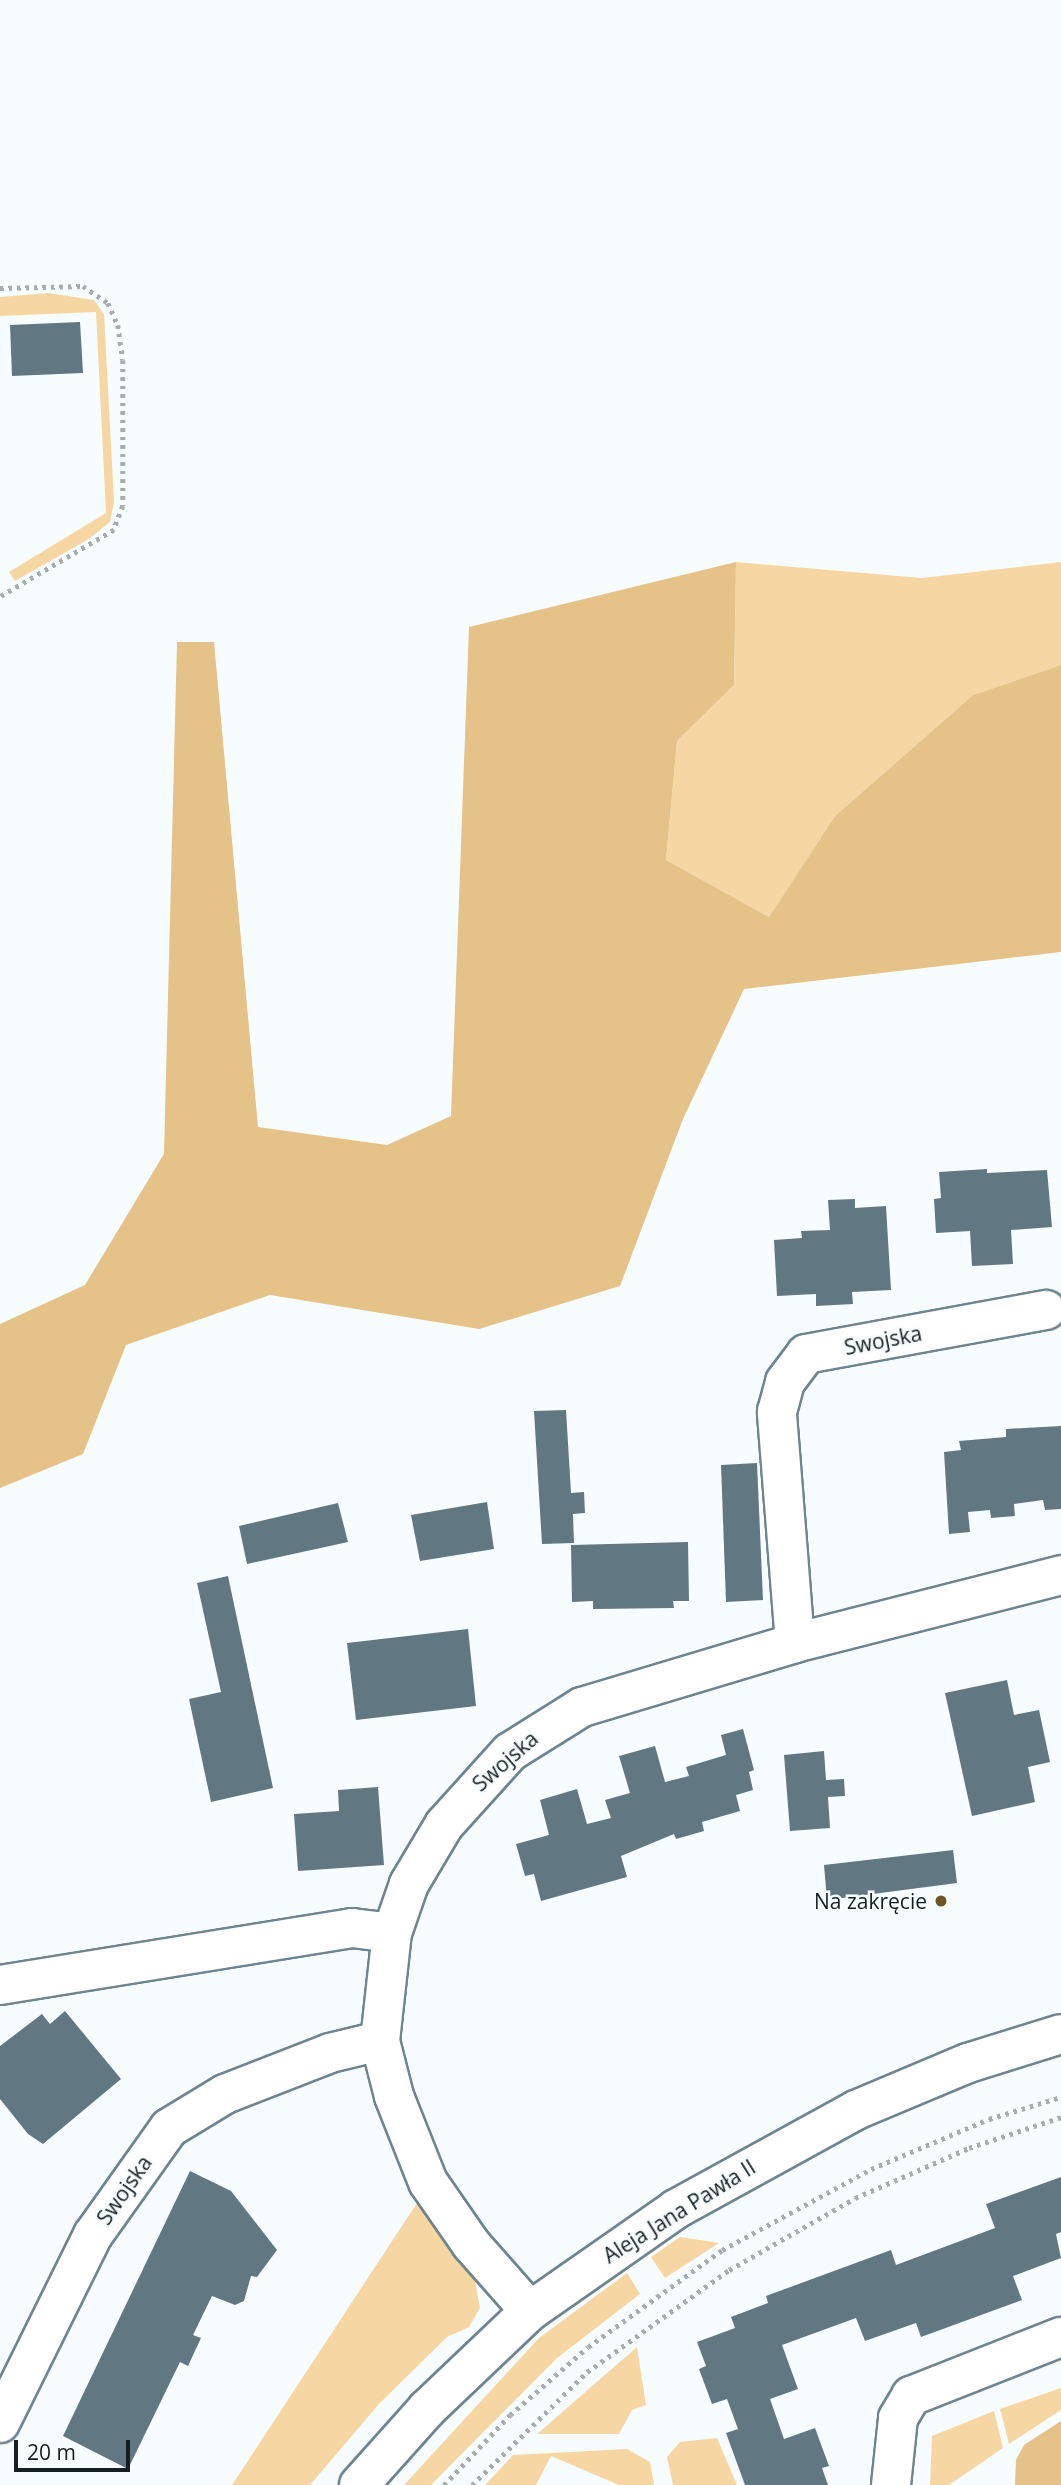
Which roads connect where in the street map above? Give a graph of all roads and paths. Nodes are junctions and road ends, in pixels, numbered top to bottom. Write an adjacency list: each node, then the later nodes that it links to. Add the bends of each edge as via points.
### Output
1 (0, 288): 2 (path, via 83,286 108,303 118,325 123,360 124,506 114,530)
2 (0, 597)
3 (1046, 1310): 5 (street, Swojska, via 806,1354 785,1381 776,1412)
4 (1061, 1575): 5 (street, Swojska)
5 (795, 1643): 6 (street, Swojska, via 582,1707 510,1752 444,1825 409,1884)
6 (392, 1933): 7 (street, via 352,1928); 9 (street, Swojska)
7 (0, 1985)
8 (1061, 2034): 12 (street, Aleja Jana Pawła II, via 968,2063 826,2124 696,2195)
9 (380, 2040): 12 (street, Swojska, via 394,2096 428,2182 471,2244); 14 (street, Swojska, via 330,2053 225,2094 169,2128 93,2235)
10 (1061, 2097): 16 (path, via 989,2119 871,2169 722,2250 588,2347 510,2414)
11 (1061, 2117): 17 (path, via 969,2148 855,2198 729,2270 587,2372)
12 (530, 2311): 15 (street, Aleja Jana Pawła II, via 437,2399)
13 (1061, 2337): 18 (street, via 911,2396 898,2418)
14 (0, 2423)
15 (359, 2485)
16 (444, 2485)
17 (472, 2485)
18 (891, 2485)

